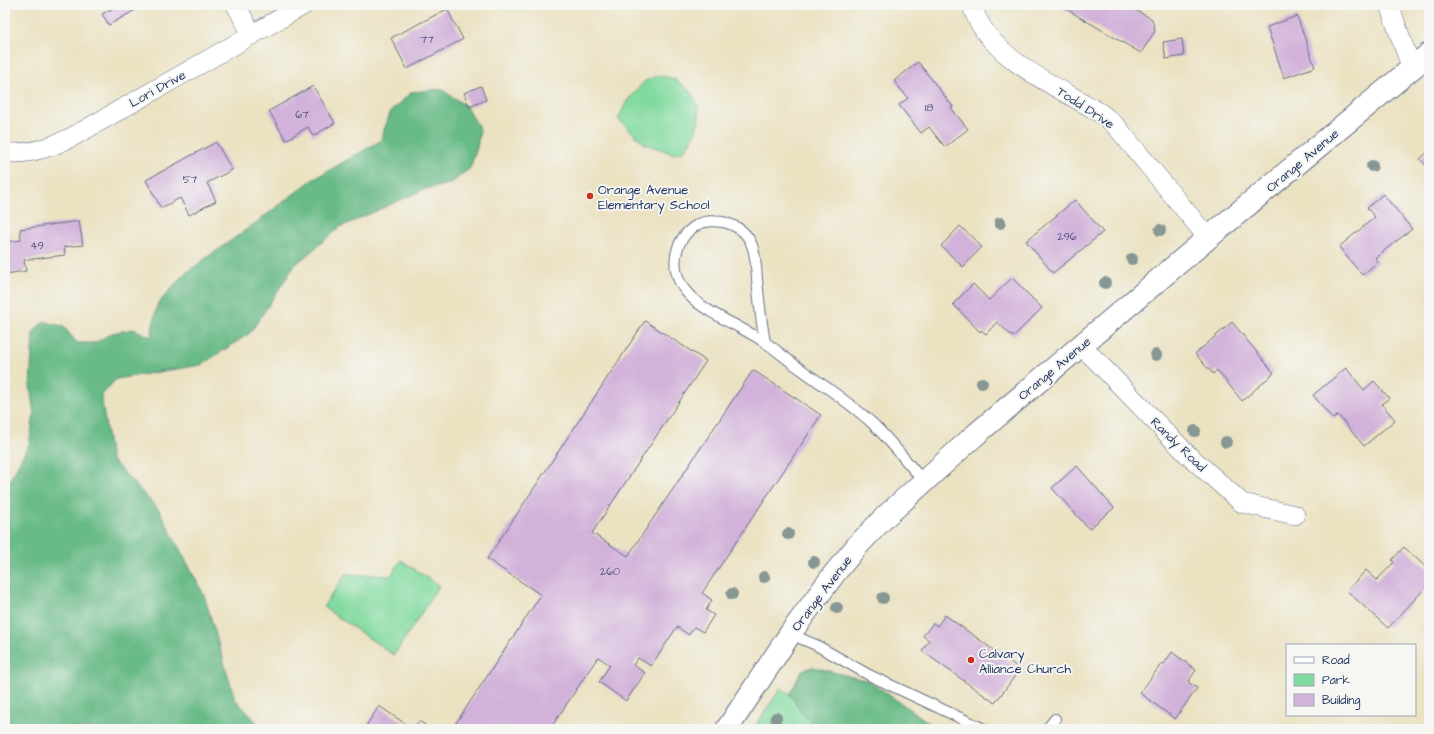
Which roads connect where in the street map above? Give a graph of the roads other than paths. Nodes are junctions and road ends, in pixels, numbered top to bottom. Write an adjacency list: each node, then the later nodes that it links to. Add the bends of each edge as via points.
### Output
1 (236, 5): 5 (street)
2 (304, 5): 5 (street, Lori Drive)
3 (972, 5): 9 (street, Todd Drive, via 986,32 1006,54 1026,70 1099,112 1116,126)
4 (1389, 5): 7 (street)
5 (252, 35): 8 (street, Lori Drive, via 61,142 28,152)
6 (1429, 54): 7 (main road, Orange Avenue)
7 (1412, 69): 9 (main road, Orange Avenue)
8 (5, 152)
9 (1208, 238): 11 (main road, Orange Avenue)
10 (765, 342): 10 (lane, via 705,308 689,295 678,277 675,261 676,252 688,230 710,220 733,224 745,233 752,244); 12 (lane, via 871,422)
11 (1081, 345): 12 (main road, Orange Avenue); 13 (street, Randy Road, via 1186,453 1242,503)
12 (924, 482): 14 (main road, Orange Avenue, via 857,546)
13 (1295, 515)
14 (790, 634): 16 (main road, Orange Avenue); 17 (lane, via 816,645 869,675)
15 (1055, 718): 18 (lane)
16 (727, 729)
17 (984, 729)
18 (1047, 729)

